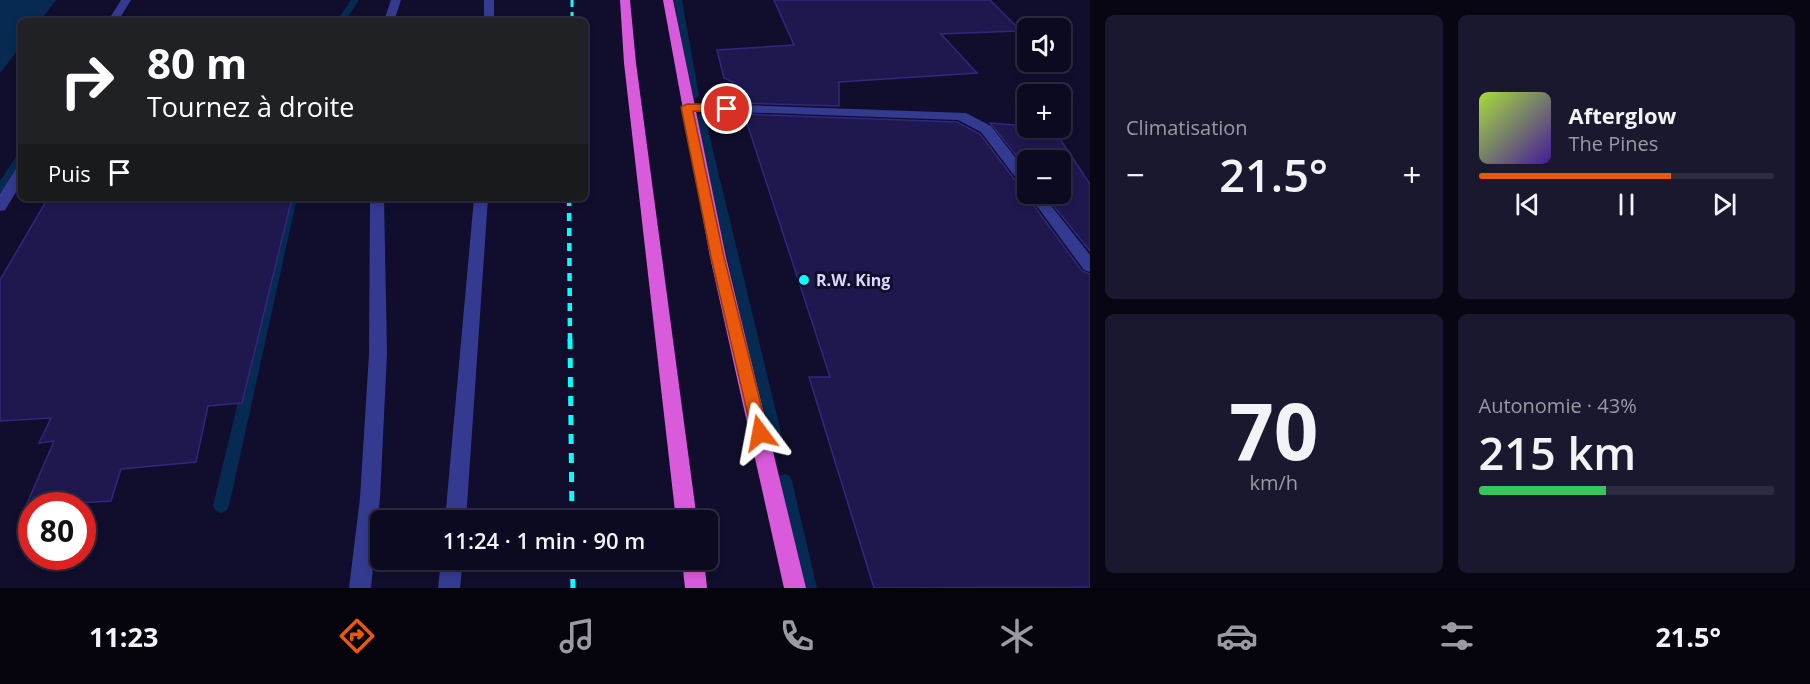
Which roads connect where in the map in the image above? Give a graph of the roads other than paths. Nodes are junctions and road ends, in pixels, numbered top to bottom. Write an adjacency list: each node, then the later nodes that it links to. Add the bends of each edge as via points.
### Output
1 (126, 0): 6 (street)
2 (396, 0): 7 (street)
3 (489, 0): 8 (street)
4 (625, 0): 18 (highway)
5 (668, 0): 9 (highway)
6 (115, 18)
7 (390, 18)
8 (489, 18)
9 (687, 107): 10 (street, via 962,116 986,129); 24 (highway)
10 (1017, 170)
11 (18, 177): 15 (street)
12 (377, 201): 21 (street, via 378,354 370,498)
13 (481, 201): 17 (street)
14 (1043, 204): 16 (street)
15 (0, 206)
16 (1090, 266)
17 (456, 510)
18 (686, 510)
19 (451, 570): 22 (street)
20 (694, 570): 23 (highway)
21 (360, 588)
22 (449, 588)
23 (696, 588)
24 (795, 588)

